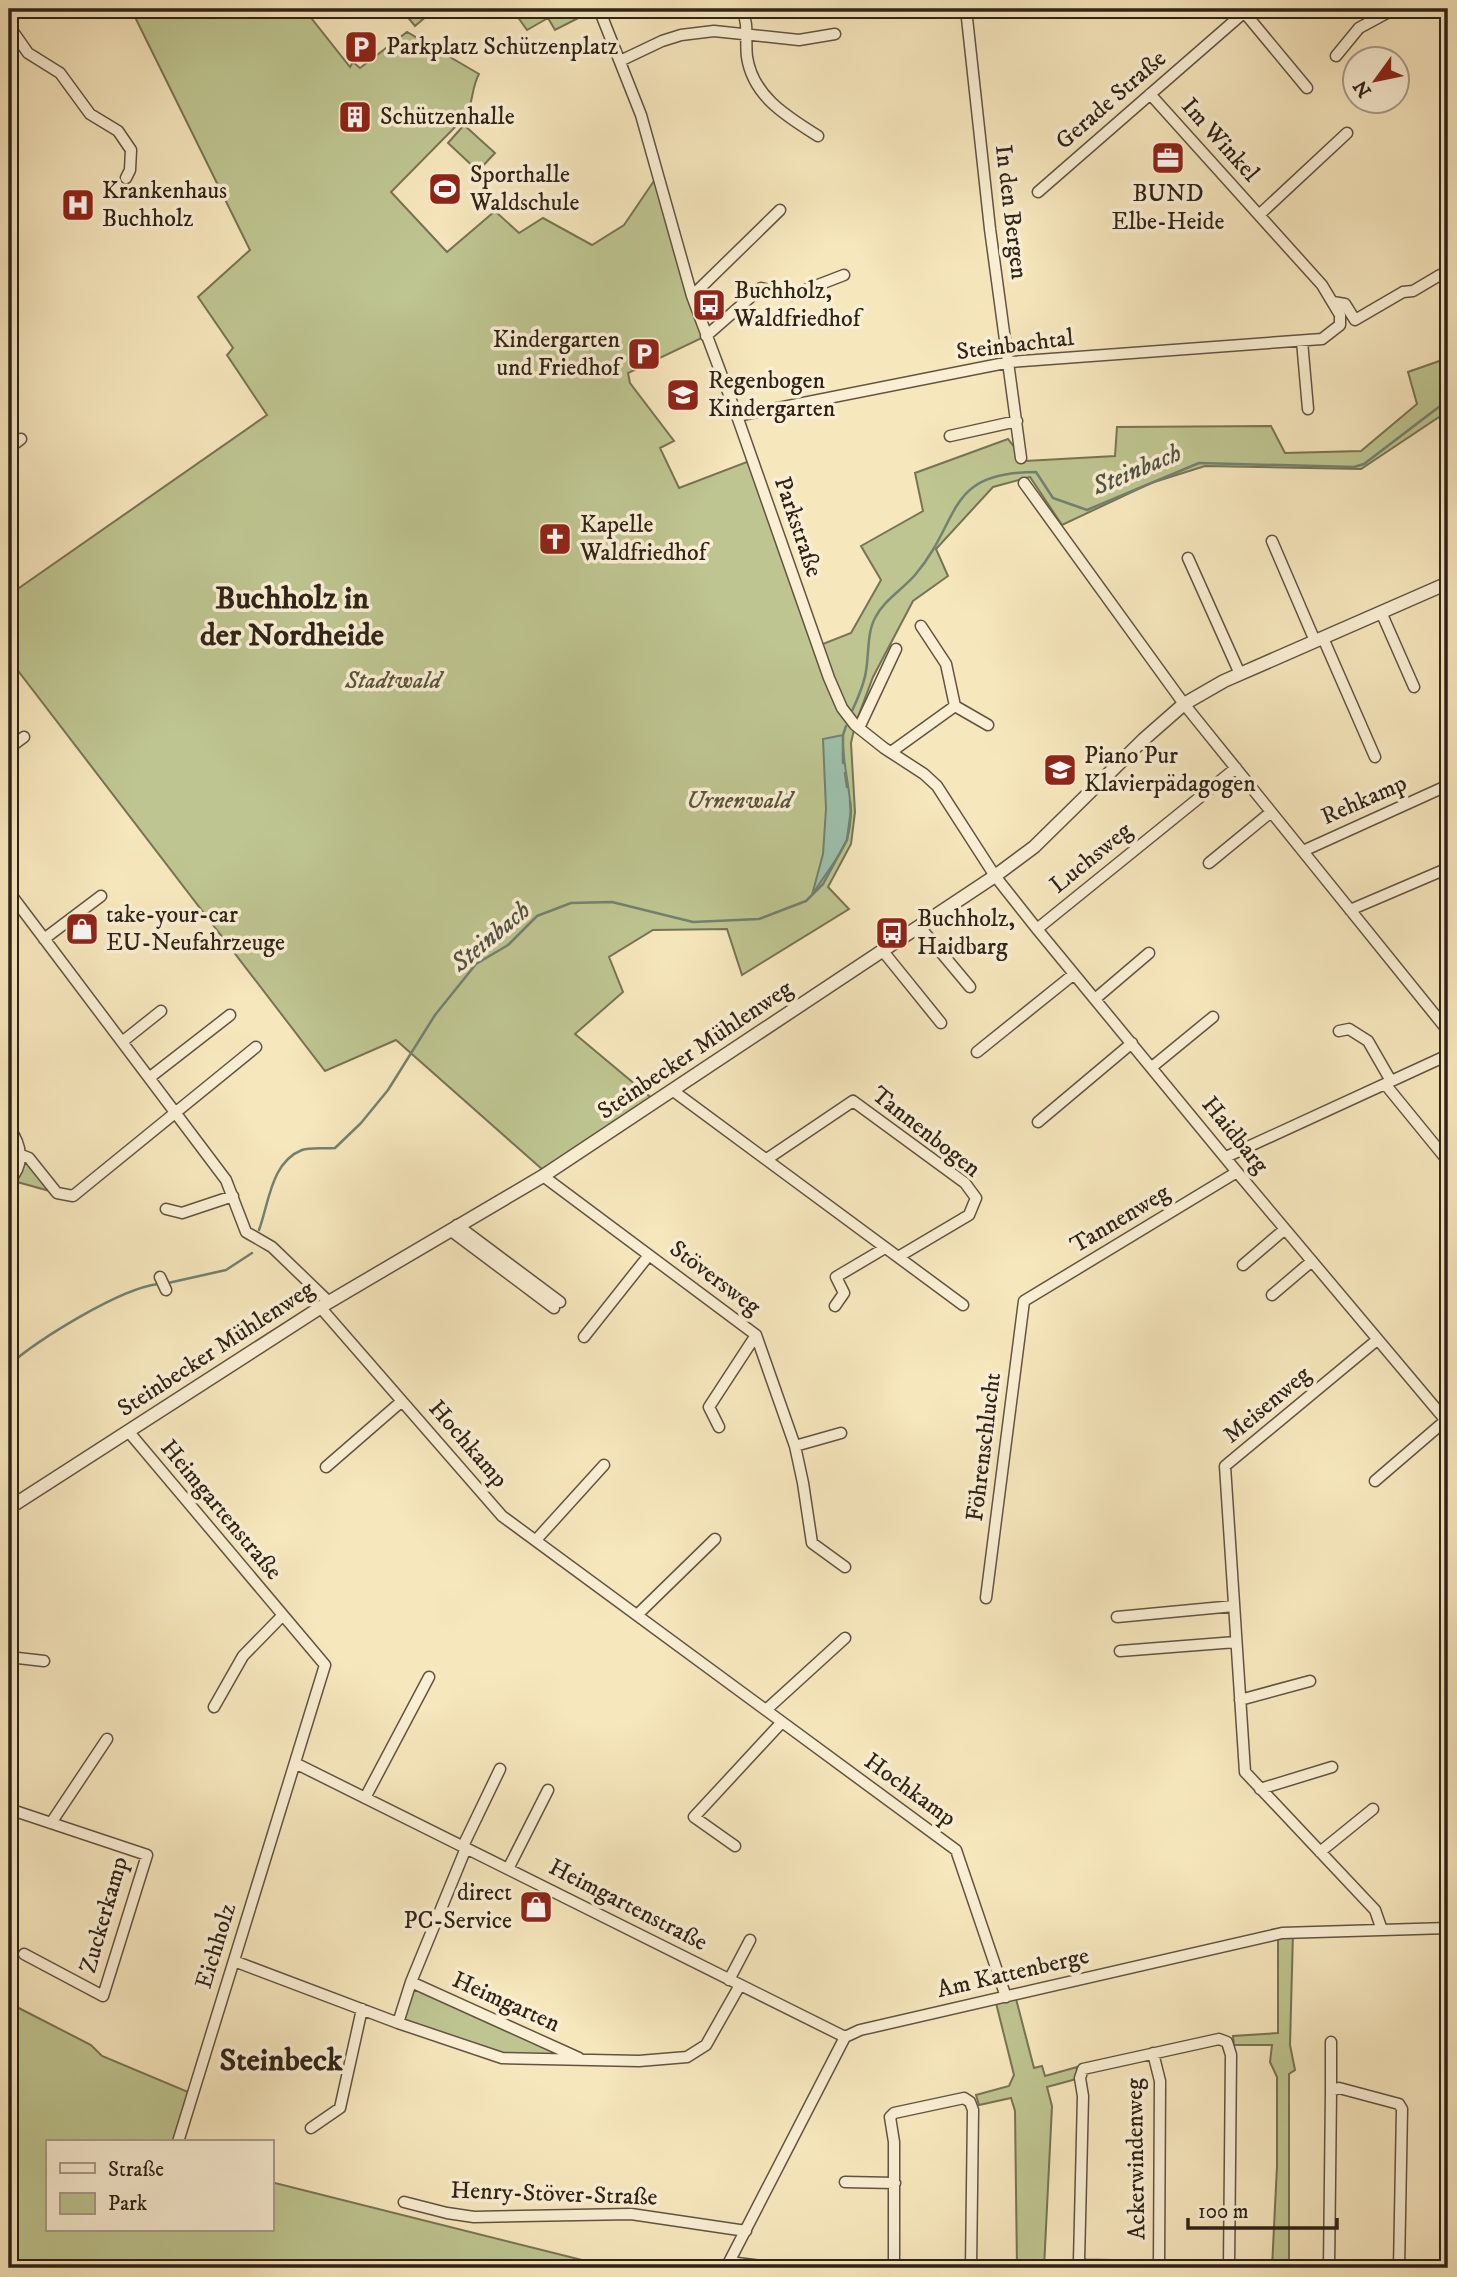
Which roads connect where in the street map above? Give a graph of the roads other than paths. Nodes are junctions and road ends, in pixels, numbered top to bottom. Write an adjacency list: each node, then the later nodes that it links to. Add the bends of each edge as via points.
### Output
1 (600, 9): 10 (street, Parkstraße)
2 (742, 9): 7 (street)
3 (966, 9): 25 (street, In den Bergen)
4 (1394, 9): 9 (street, via 1359,28)
5 (1246, 10): 11 (street, Gerade Straße); 12 (street, Gerade Straße)
6 (9, 26): 15 (street, via 28,53 60,73 90,114 118,131 131,150)
7 (747, 33): 8 (street, via 799,40); 10 (street, via 681,35); 14 (street, via 747,58 760,90 781,113)
8 (835, 34)
9 (1336, 56)
10 (620, 61): 21 (street, Parkstraße, via 641,115)
11 (1307, 88)
12 (1150, 94): 16 (street, Gerade Straße); 18 (street, Im Winkel)
13 (1346, 134): 18 (street, Im Winkel)
14 (818, 136)
15 (126, 178)
16 (1038, 192)
17 (780, 210): 21 (street)
18 (1259, 215): 22 (street, Im Winkel)
19 (844, 275): 23 (street, via 792,295 761,288)
20 (1440, 275): 22 (street, via 1355,320 1345,304)
21 (692, 296): 23 (street, Parkstraße)
22 (1333, 302): 24 (street, Steinbachtal, via 1340,325 1322,339)
23 (706, 336): 27 (street, Parkstraße)
24 (1302, 341): 25 (street, Steinbachtal); 26 (street)
25 (1010, 362): 27 (street, Steinbachtal); 28 (street, In den Bergen)
26 (1308, 409)
27 (737, 416): 46 (street, Parkstraße, via 829,678 842,708)
28 (1017, 421): 29 (street); 32 (street, In den Bergen)
29 (950, 436)
30 (21, 439): 31 (street)
31 (9, 448)
32 (1021, 458)
33 (1024, 483): 43 (street)
34 (1272, 541): 39 (street)
35 (1188, 558): 41 (street)
36 (1448, 583): 37 (street, Steinbecker Mühlenweg)
37 (1381, 612): 39 (street, Steinbecker Mühlenweg); 42 (street)
38 (921, 626): 44 (street, via 946,664)
39 (1319, 640): 41 (street, Steinbecker Mühlenweg); 50 (street)
40 (896, 649): 46 (street)
41 (1240, 674): 43 (street, Steinbecker Mühlenweg)
42 (1414, 687)
43 (1184, 704): 51 (street, Rehkamp); 57 (street, Steinbecker Mühlenweg, via 1034,847)
44 (955, 706): 45 (street); 49 (street)
45 (988, 725)
46 (859, 728): 49 (street, Parkstraße)
47 (24, 737): 48 (street)
48 (9, 748)
49 (891, 752): 57 (street, Parkstraße, via 937,786)
50 (1376, 757)
51 (1236, 768): 53 (street, Rehkamp); 62 (street, Luchsweg)
52 (1442, 788): 54 (street, Rehkamp)
53 (1271, 812): 54 (street, Rehkamp); 55 (street)
54 (1303, 851): 60 (street, Rehkamp)
55 (1209, 863)
56 (1446, 869): 60 (street)
57 (995, 876): 61 (street, Steinbecker Mühlenweg); 62 (street, Haidbarg)
58 (9, 892): 63 (street, Hochkamp)
59 (101, 896): 63 (street)
60 (1350, 910): 74 (street, Rehkamp)
61 (919, 926): 64 (street, Steinbecker Mühlenweg); 67 (street)
62 (1037, 929): 66 (street, Haidbarg)
63 (44, 939): 75 (street, Hochkamp)
64 (882, 950): 72 (street); 83 (street, Steinbecker Mühlenweg)
65 (1149, 953): 68 (street)
66 (1074, 974): 68 (street, Haidbarg); 78 (street)
67 (970, 987)
68 (1095, 999): 76 (street, Haidbarg)
69 (162, 1011): 75 (street)
70 (230, 1015): 81 (street)
71 (1213, 1017): 80 (street)
72 (940, 1023)
73 (1339, 1031): 82 (street, via 1349,1029 1368,1041)
74 (1448, 1031)
75 (122, 1042): 81 (street, Hochkamp)
76 (1132, 1043): 80 (street, Haidbarg); 85 (street)
77 (256, 1047): 84 (street)
78 (977, 1052)
79 (1448, 1055): 82 (street)
80 (1152, 1068): 88 (street, Haidbarg)
81 (149, 1078): 84 (street, Hochkamp)
82 (1388, 1083): 88 (street); 90 (street)
83 (673, 1090): 89 (street); 92 (street, Steinbecker Mühlenweg)
84 (174, 1112): 87 (street, via 72,1196 57,1194 29,1158); 94 (street, Hochkamp)
85 (1038, 1122)
86 (9, 1128): 87 (street)
87 (21, 1155): 93 (street, via 18,1170)
88 (1226, 1157): 91 (street, Haidbarg)
89 (766, 1159): 98 (street); 100 (street, Tannenbogen, via 853,1101 965,1184 976,1198 969,1215)
90 (1447, 1160)
91 (1237, 1172): 97 (street, Haidbarg); 106 (street, Tannenweg)
92 (542, 1176): 96 (street, Steinbecker Mühlenweg); 99 (street, Stöversweg)
93 (9, 1181)
94 (233, 1196): 95 (street, via 182,1213); 107 (street, Hochkamp, via 246,1233 272,1247)
95 (166, 1209)
96 (454, 1228): 107 (street, Steinbecker Mühlenweg); 108 (street)
97 (1285, 1229): 101 (street, Haidbarg); 102 (street)
98 (885, 1248): 100 (street); 110 (street, via 836,1277 844,1293)
99 (649, 1255): 111 (street, Stöversweg); 112 (street, Stöversweg)
100 (898, 1257): 109 (street)
101 (1312, 1261): 105 (street); 113 (street, Haidbarg)
102 (1243, 1265)
103 (160, 1277): 104 (street)
104 (166, 1290)
105 (1272, 1295)
106 (1024, 1301): 127 (street, Föhrenschlucht)
107 (324, 1304): 114 (street, Hochkamp); 117 (street, Steinbecker Mühlenweg)
108 (557, 1305)
109 (963, 1305)
110 (835, 1306)
111 (756, 1335): 116 (street, Stöversweg, via 709,1407); 119 (street, Stöversweg)
112 (584, 1337)
113 (1377, 1340): 115 (street, Haidbarg); 128 (street, Meisenweg, via 1225,1466)
114 (402, 1401): 121 (street, Hochkamp); 125 (street, Hochkamp, via 502,1516)
115 (1447, 1421): 122 (street, Haidbarg)
116 (719, 1427)
117 (128, 1431): 123 (street, Steinbecker Mühlenweg); 129 (street, Heimgartenstraße)
118 (841, 1433): 119 (street)
119 (795, 1446): 126 (street, Stöversweg, via 812,1542)
120 (604, 1465): 125 (street)
121 (326, 1468)
122 (1376, 1481)
123 (9, 1508)
124 (715, 1539): 130 (street)
125 (536, 1540): 130 (street, Hochkamp)
126 (845, 1567)
127 (986, 1598)
128 (1234, 1606): 131 (street); 133 (street, Meisenweg)
129 (283, 1615): 140 (street, Heimgartenstraße, via 243,1656); 144 (street, Heimgartenstraße, via 325,1665)
130 (637, 1615): 141 (street, Hochkamp)
131 (1117, 1617)
132 (845, 1638): 141 (street)
133 (1236, 1642): 134 (street); 139 (street, Meisenweg)
134 (1120, 1651)
135 (9, 1657): 136 (street)
136 (44, 1661)
137 (429, 1677): 149 (street)
138 (1310, 1681): 139 (street)
139 (1240, 1700): 147 (street, Meisenweg, via 1245,1772)
140 (214, 1707)
141 (766, 1710): 142 (street, Hochkamp)
142 (782, 1722): 153 (street, via 694,1816); 164 (street, Hochkamp, via 956,1850)
143 (107, 1738): 152 (street)
144 (295, 1763): 149 (street, Heimgartenstraße); 161 (street, Eichholz)
145 (1332, 1767): 147 (street)
146 (500, 1769): 154 (street)
147 (1261, 1788): 155 (street, Meisenweg)
148 (548, 1790): 156 (street, Heimgartenstraße)
149 (365, 1798): 154 (street, Heimgartenstraße)
150 (1373, 1809): 155 (street)
151 (9, 1810): 152 (street, Zuckerkamp)
152 (51, 1823): 160 (street, Zuckerkamp, via 147,1855 103,1996)
153 (735, 1846)
154 (464, 1847): 156 (street, Heimgartenstraße); 162 (street)
155 (1320, 1852): 158 (street, Meisenweg, via 1375,1910)
156 (508, 1869): 163 (street, Heimgartenstraße)
157 (1448, 1928): 158 (street, Am Kattenberge)
158 (1382, 1930): 164 (street, Am Kattenberge, via 1282,1933)
159 (750, 1940): 163 (street)
160 (24, 1954)
161 (234, 1961): 165 (street, Heimgarten); 173 (street, Eichholz)
162 (411, 1982): 166 (street); 170 (street, Heimgarten)
163 (735, 1982): 167 (street, Heimgartenstraße); 170 (street, Heimgarten, via 706,2045 687,2057)
164 (1006, 1997): 167 (street, Am Kattenberge)
165 (362, 2009): 166 (street, Heimgarten); 172 (street, via 340,2108)
166 (398, 2022): 170 (street, Heimgarten, via 502,2058)
167 (845, 2037): 177 (street)
168 (1331, 2042): 171 (street)
169 (1153, 2053): 179 (street, Ackerwindenweg, via 1160,2081); 179 (street, via 1083,2069 1081,2074 1079,2261 1084,2265); 180 (street, via 1219,2039 1227,2042 1231,2055)
170 (584, 2060)
171 (1331, 2091): 185 (street); 186 (street, via 1339,2088 1399,2104 1402,2109)
172 (311, 2128)
173 (179, 2140)
174 (845, 2182): 175 (street)
175 (895, 2183): 182 (street); 183 (street, via 890,2118 894,2113 964,2098 970,2102)
176 (404, 2202): 177 (street, Henry-Stöver-Straße, via 474,2217 631,2214)
177 (746, 2231): 178 (street)
178 (728, 2265): 181 (street)
179 (1159, 2266): 180 (street)
180 (1229, 2267): 184 (street)
181 (777, 2268)
182 (894, 2268)
183 (971, 2268)
184 (1252, 2268)
185 (1329, 2268)
186 (1399, 2268)

